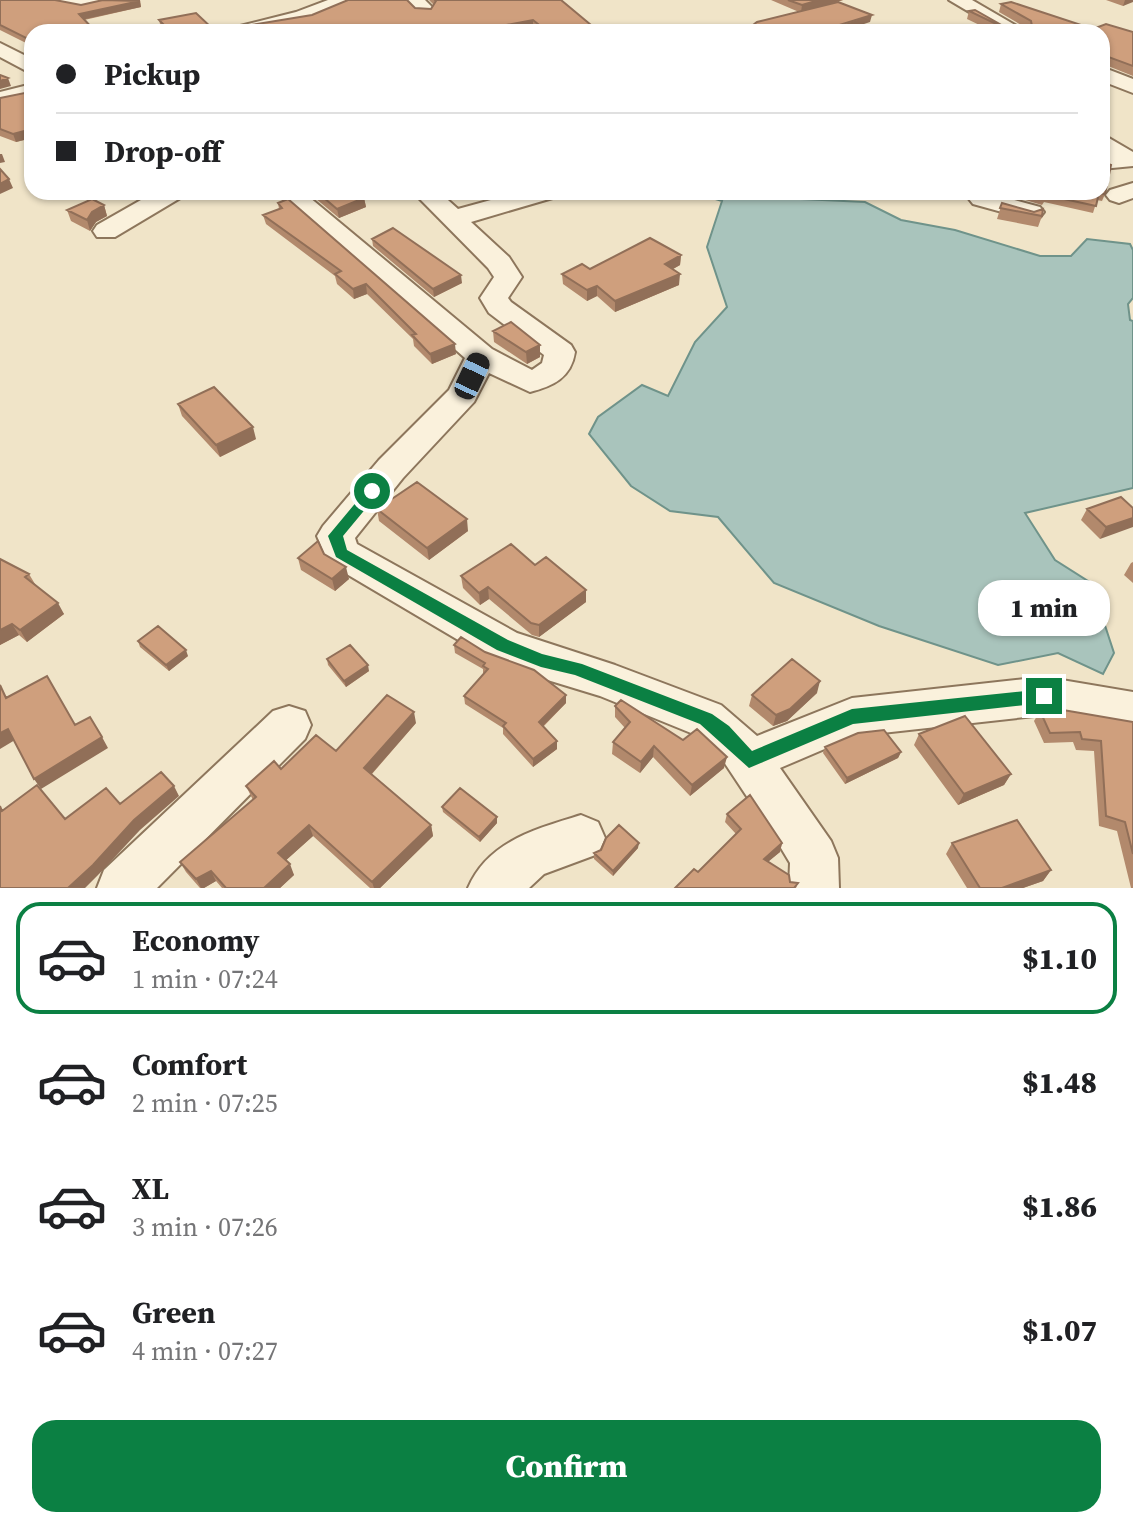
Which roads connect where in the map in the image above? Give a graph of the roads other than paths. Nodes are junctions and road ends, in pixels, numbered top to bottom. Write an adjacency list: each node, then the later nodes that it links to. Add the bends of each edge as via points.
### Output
1 (64, 0): 2 (street)
2 (98, 0)
3 (344, 0): 5 (street)
4 (958, 0): 6 (street)
5 (271, 24)
6 (1002, 24)
7 (2, 50): 8 (street)
8 (24, 63)
9 (1110, 77): 10 (street)
10 (1133, 87)
11 (24, 92): 12 (street)
12 (0, 99)
13 (1110, 147): 15 (street)
14 (1110, 162): 15 (street)
15 (1131, 162)
16 (159, 200): 23 (street)
17 (297, 200): 24 (street)
18 (433, 200): 22 (street)
19 (519, 200): 22 (street)
20 (984, 200): 21 (street)
21 (1031, 212)
22 (453, 219): 24 (street, via 508,277 494,298 499,307 560,352 559,364 549,376 530,382)
23 (106, 231)
24 (481, 356): 27 (street, via 463,395 336,536 341,553 502,645 706,719)
25 (1133, 711): 27 (street, via 1044,696 852,717)
26 (289, 725): 29 (street)
27 (749, 760): 31 (street, via 814,858)
28 (581, 838): 30 (street, via 529,855)
29 (122, 888)
30 (493, 888)
31 (814, 888)

